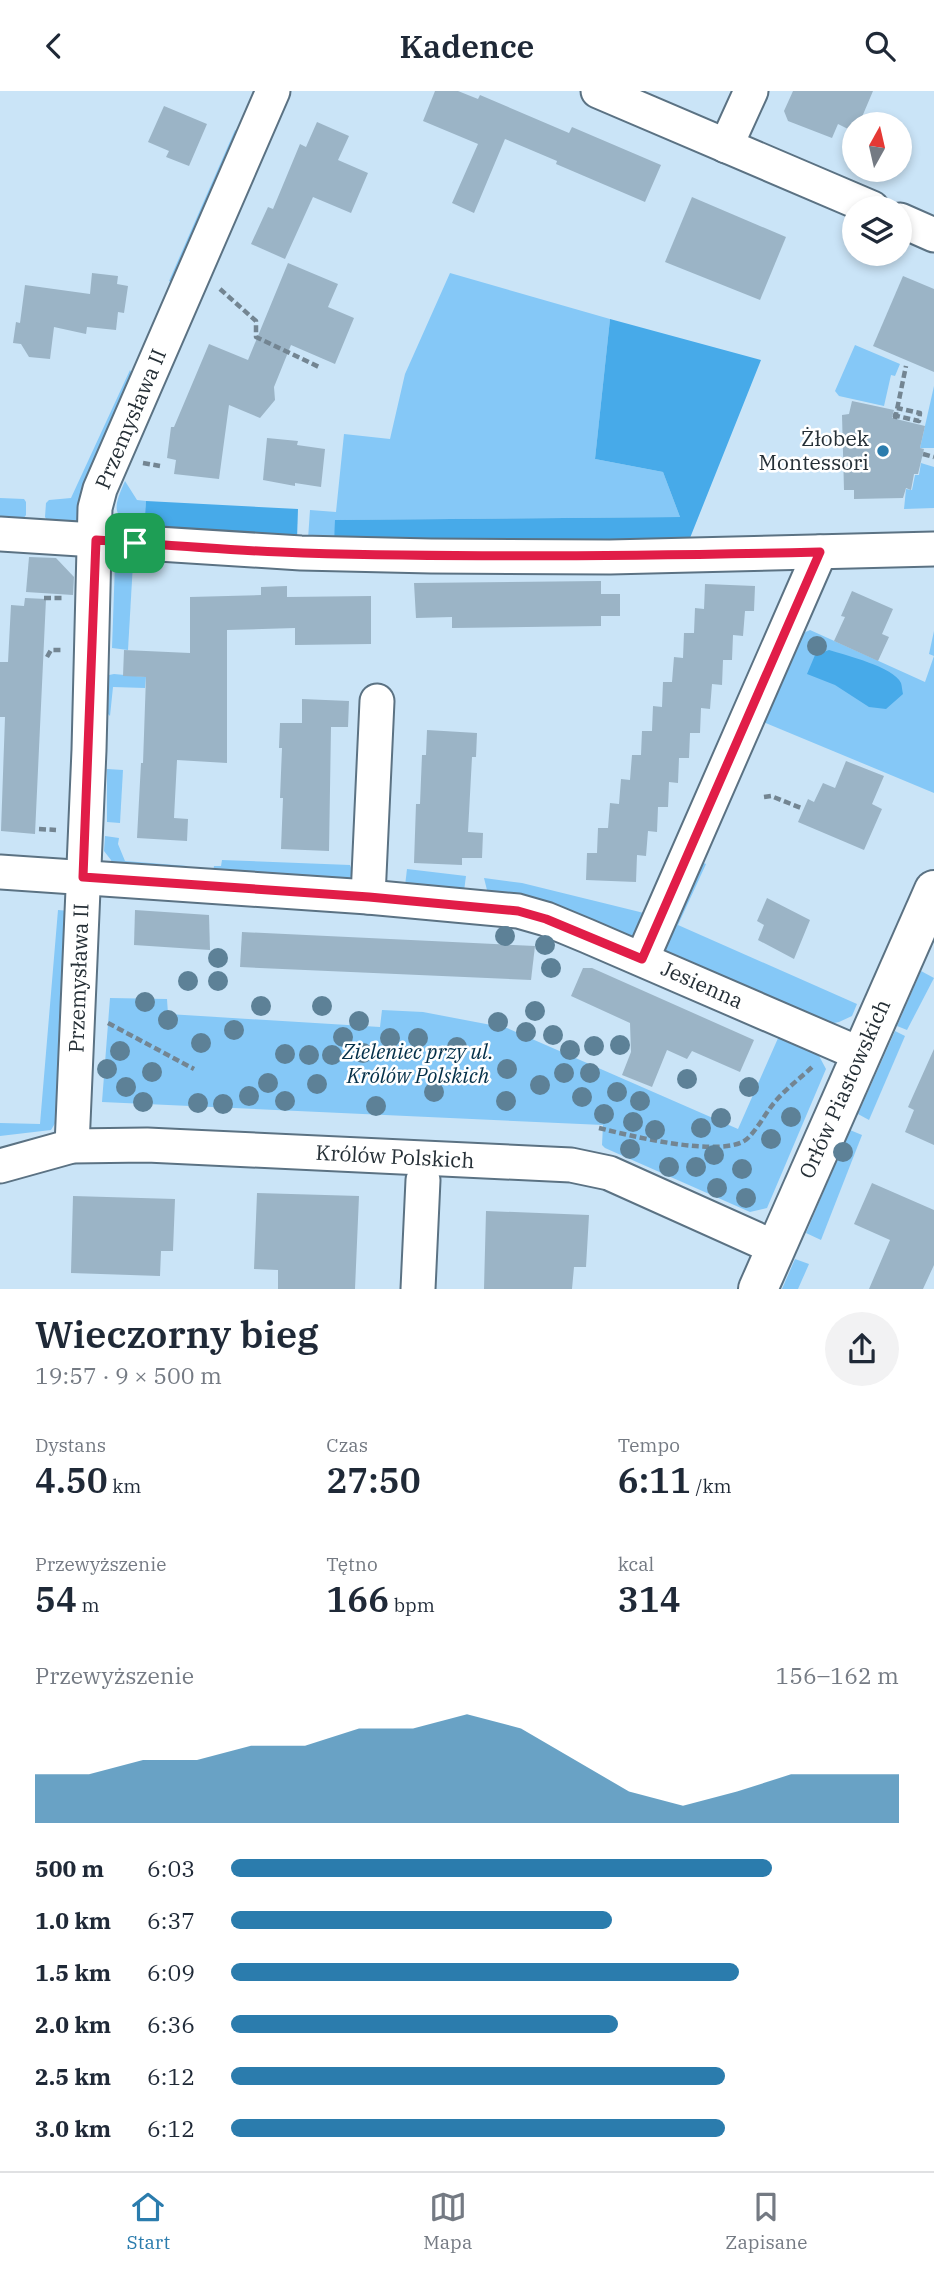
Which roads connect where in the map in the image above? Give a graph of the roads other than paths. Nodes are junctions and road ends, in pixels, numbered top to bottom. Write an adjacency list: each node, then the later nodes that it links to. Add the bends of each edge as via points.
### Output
1 (272, 91): 9 (street, Przemysława II, via 100,489)
2 (598, 91): 4 (street)
3 (751, 91): 4 (street)
4 (726, 146): 5 (street)
5 (844, 196)
6 (912, 225): 7 (street)
7 (934, 235)
8 (0, 534): 9 (street)
9 (96, 540): 11 (street, via 431,556); 14 (street, Przemysława II)
10 (934, 549): 11 (street)
11 (820, 552): 17 (street)
12 (377, 701): 16 (street)
13 (0, 872): 14 (street, Jesienna)
14 (83, 877): 16 (street, Jesienna); 19 (street, Przemysława II)
15 (934, 890): 18 (street, Orłów Piastowskich)
16 (369, 897): 17 (street, Jesienna, via 518,911)
17 (642, 959): 18 (street, Jesienna)
18 (860, 1054): 22 (street, Orłów Piastowskich)
19 (72, 1146): 20 (street, Królów Polskich); 22 (street, Królów Polskich, via 147,1145 580,1166 609,1173)
20 (0, 1165)
21 (423, 1180): 23 (street)
22 (776, 1248): 24 (street, Orłów Piastowskich)
23 (418, 1289)
24 (758, 1289)

